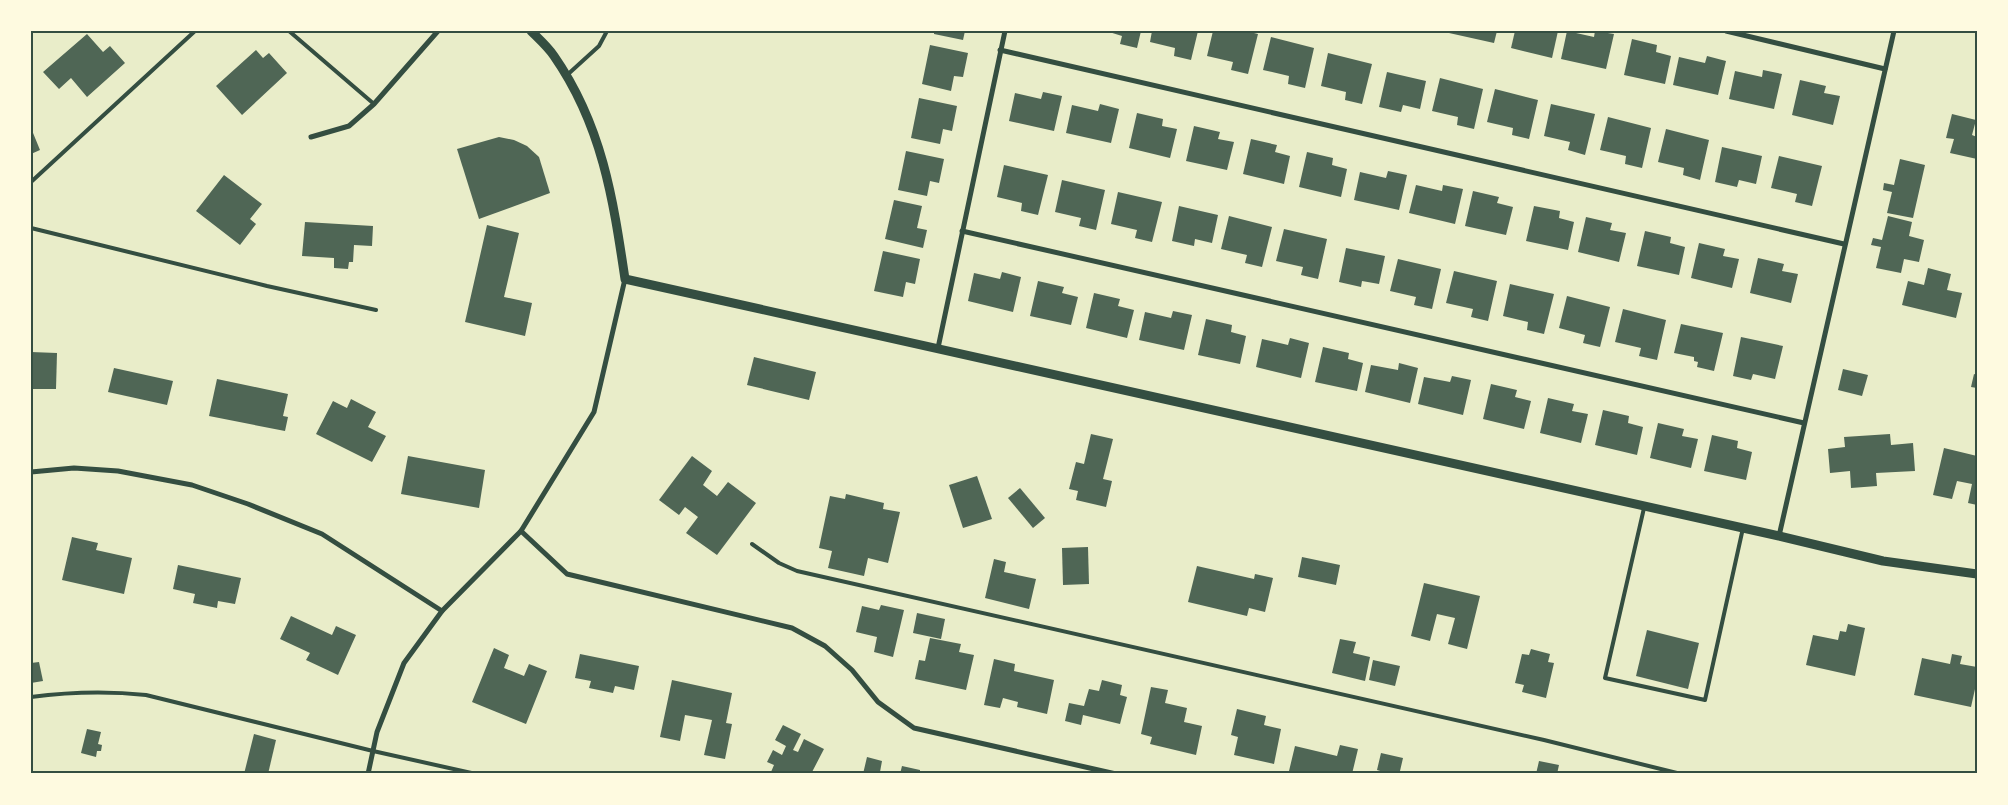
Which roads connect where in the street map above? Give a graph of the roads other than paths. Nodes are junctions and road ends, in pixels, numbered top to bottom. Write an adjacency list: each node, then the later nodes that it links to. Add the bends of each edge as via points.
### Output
1 (195, 31): 14 (lane)
2 (289, 31): 12 (lane)
3 (438, 31): 12 (street)
4 (531, 31): 11 (street, via 553,54)
5 (607, 31): 11 (lane, via 600,46)
6 (1005, 31): 9 (street)
7 (1726, 31): 10 (street)
8 (1894, 31): 10 (street)
9 (1000, 50): 16 (street); 17 (street)
10 (1885, 69): 17 (street)
11 (566, 76): 18 (street, via 580,98 603,158)
12 (374, 104): 13 (street, via 348,126)
13 (311, 137)
14 (31, 182)
15 (31, 228): 19 (lane)
16 (962, 231): 20 (street); 21 (street)
17 (1844, 244): 21 (street)
18 (624, 279): 20 (street); 25 (street, via 594,412)
19 (376, 310)
20 (938, 348): 23 (street)
21 (1804, 423): 26 (street)
22 (31, 472): 29 (street, via 74,468 118,471 192,485 322,534)
23 (1644, 508): 24 (street); 24 (lane, via 1605,678 1705,700)
24 (1743, 528): 26 (street)
25 (521, 531): 29 (street); 34 (street, via 567,574 792,628 825,646 852,670 878,702 914,728)
26 (1779, 536): 28 (street, via 1883,561)
27 (752, 544): 35 (lane, via 797,571)
28 (1977, 574)
29 (442, 611): 31 (street, via 404,664 377,732)
30 (31, 697): 31 (lane, via 120,692 146,695)
31 (373, 751): 32 (street); 33 (lane)
32 (368, 774)
33 (476, 774)
34 (1116, 774)
35 (1681, 774)

